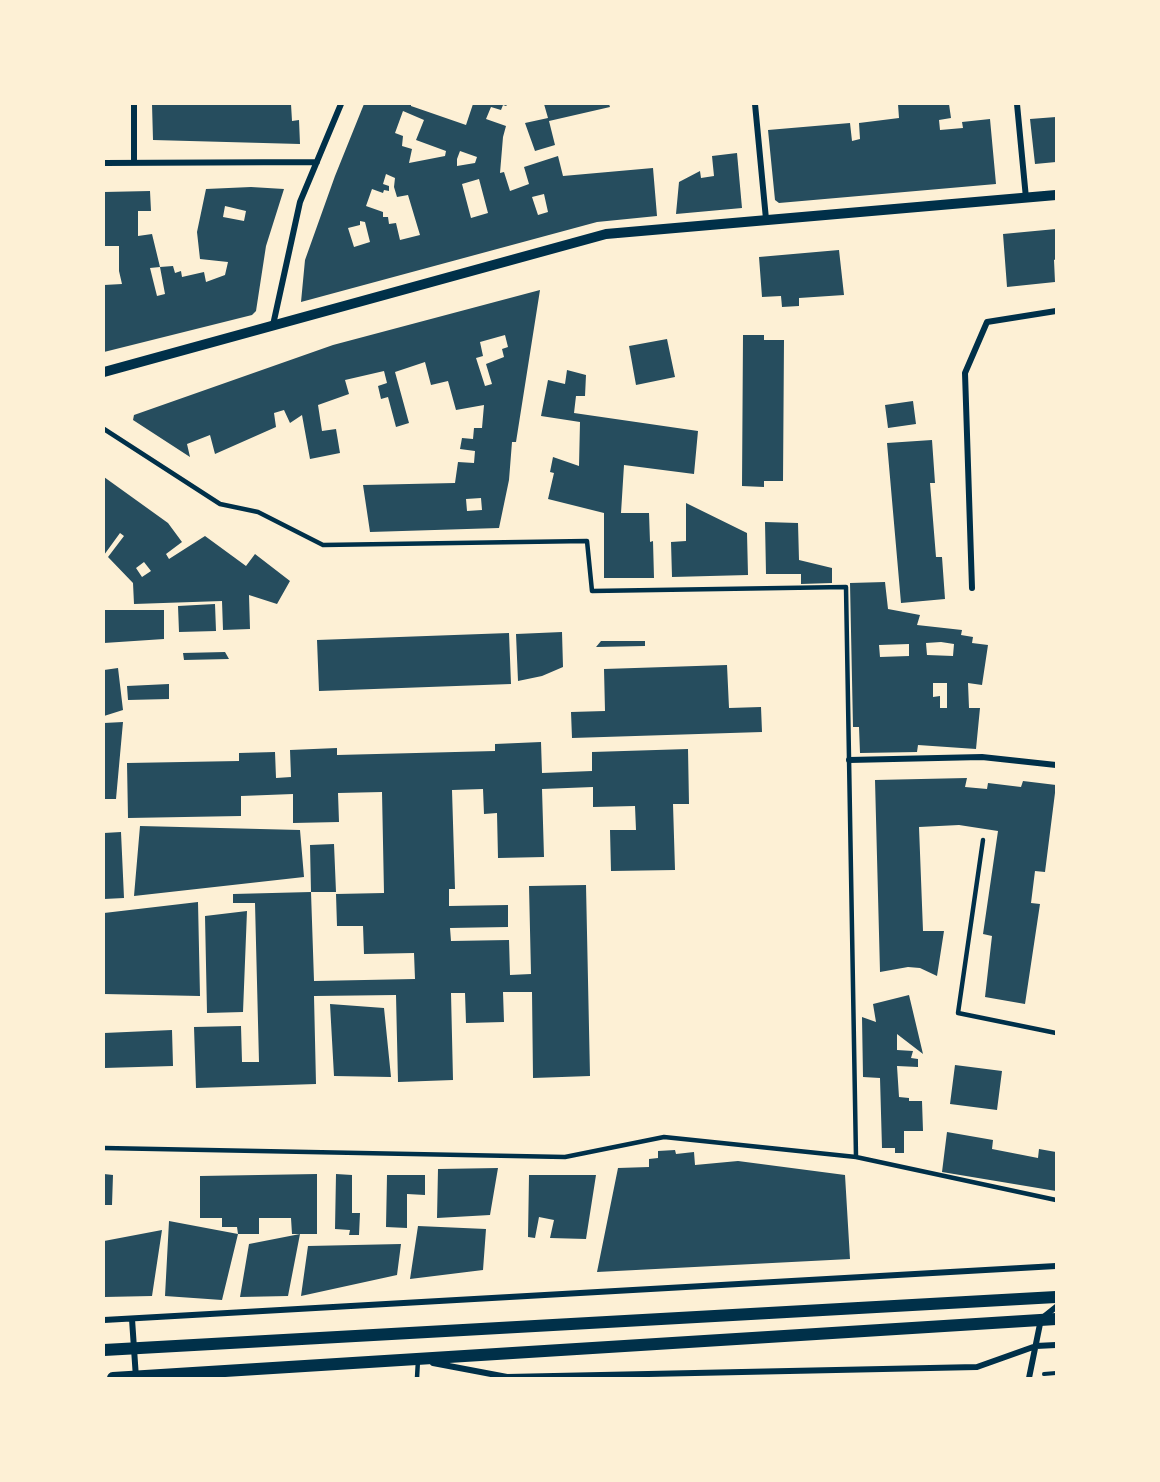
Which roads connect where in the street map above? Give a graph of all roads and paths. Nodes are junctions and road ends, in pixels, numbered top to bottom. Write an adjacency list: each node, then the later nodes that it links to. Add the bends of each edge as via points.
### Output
1 (134, 104): 7 (street)
2 (341, 104): 5 (street)
3 (755, 104): 10 (street)
4 (1017, 104): 9 (street)
5 (317, 162): 7 (street); 12 (street, via 300,202)
6 (104, 163): 7 (street)
7 (134, 163)
8 (1056, 195): 9 (street)
9 (1026, 198): 10 (street)
10 (766, 219): 12 (street, via 606,234)
11 (1056, 311): 15 (street, via 987,322 965,373)
12 (273, 325): 13 (street)
13 (104, 372)
14 (104, 429): 16 (lane, via 220,504 258,512 323,545 587,541 592,591 846,587)
15 (972, 588)
16 (849, 760): 17 (street, via 982,757); 21 (lane)
17 (1056, 765)
18 (983, 840): 19 (lane, via 958,1013)
19 (1056, 1033)
20 (104, 1148): 21 (lane, via 565,1157 664,1137)
21 (856, 1157): 22 (lane)
22 (1056, 1200)
23 (1056, 1266): 26 (street)
24 (1056, 1297): 32 (main road)
25 (1056, 1306): 27 (street)
26 (132, 1319): 29 (street); 32 (street)
27 (1041, 1319): 28 (main road); 31 (street); 34 (main road)
28 (1056, 1319)
29 (104, 1320)
30 (1056, 1345): 31 (street)
31 (1036, 1346): 34 (street, via 977,1367 954,1368 507,1377); 38 (street)
32 (134, 1347): 33 (main road); 36 (street)
33 (104, 1350)
34 (418, 1359): 36 (main road); 37 (lane)
35 (113, 1378): 36 (main road)
36 (136, 1378)
37 (417, 1378)
38 (1029, 1378)

